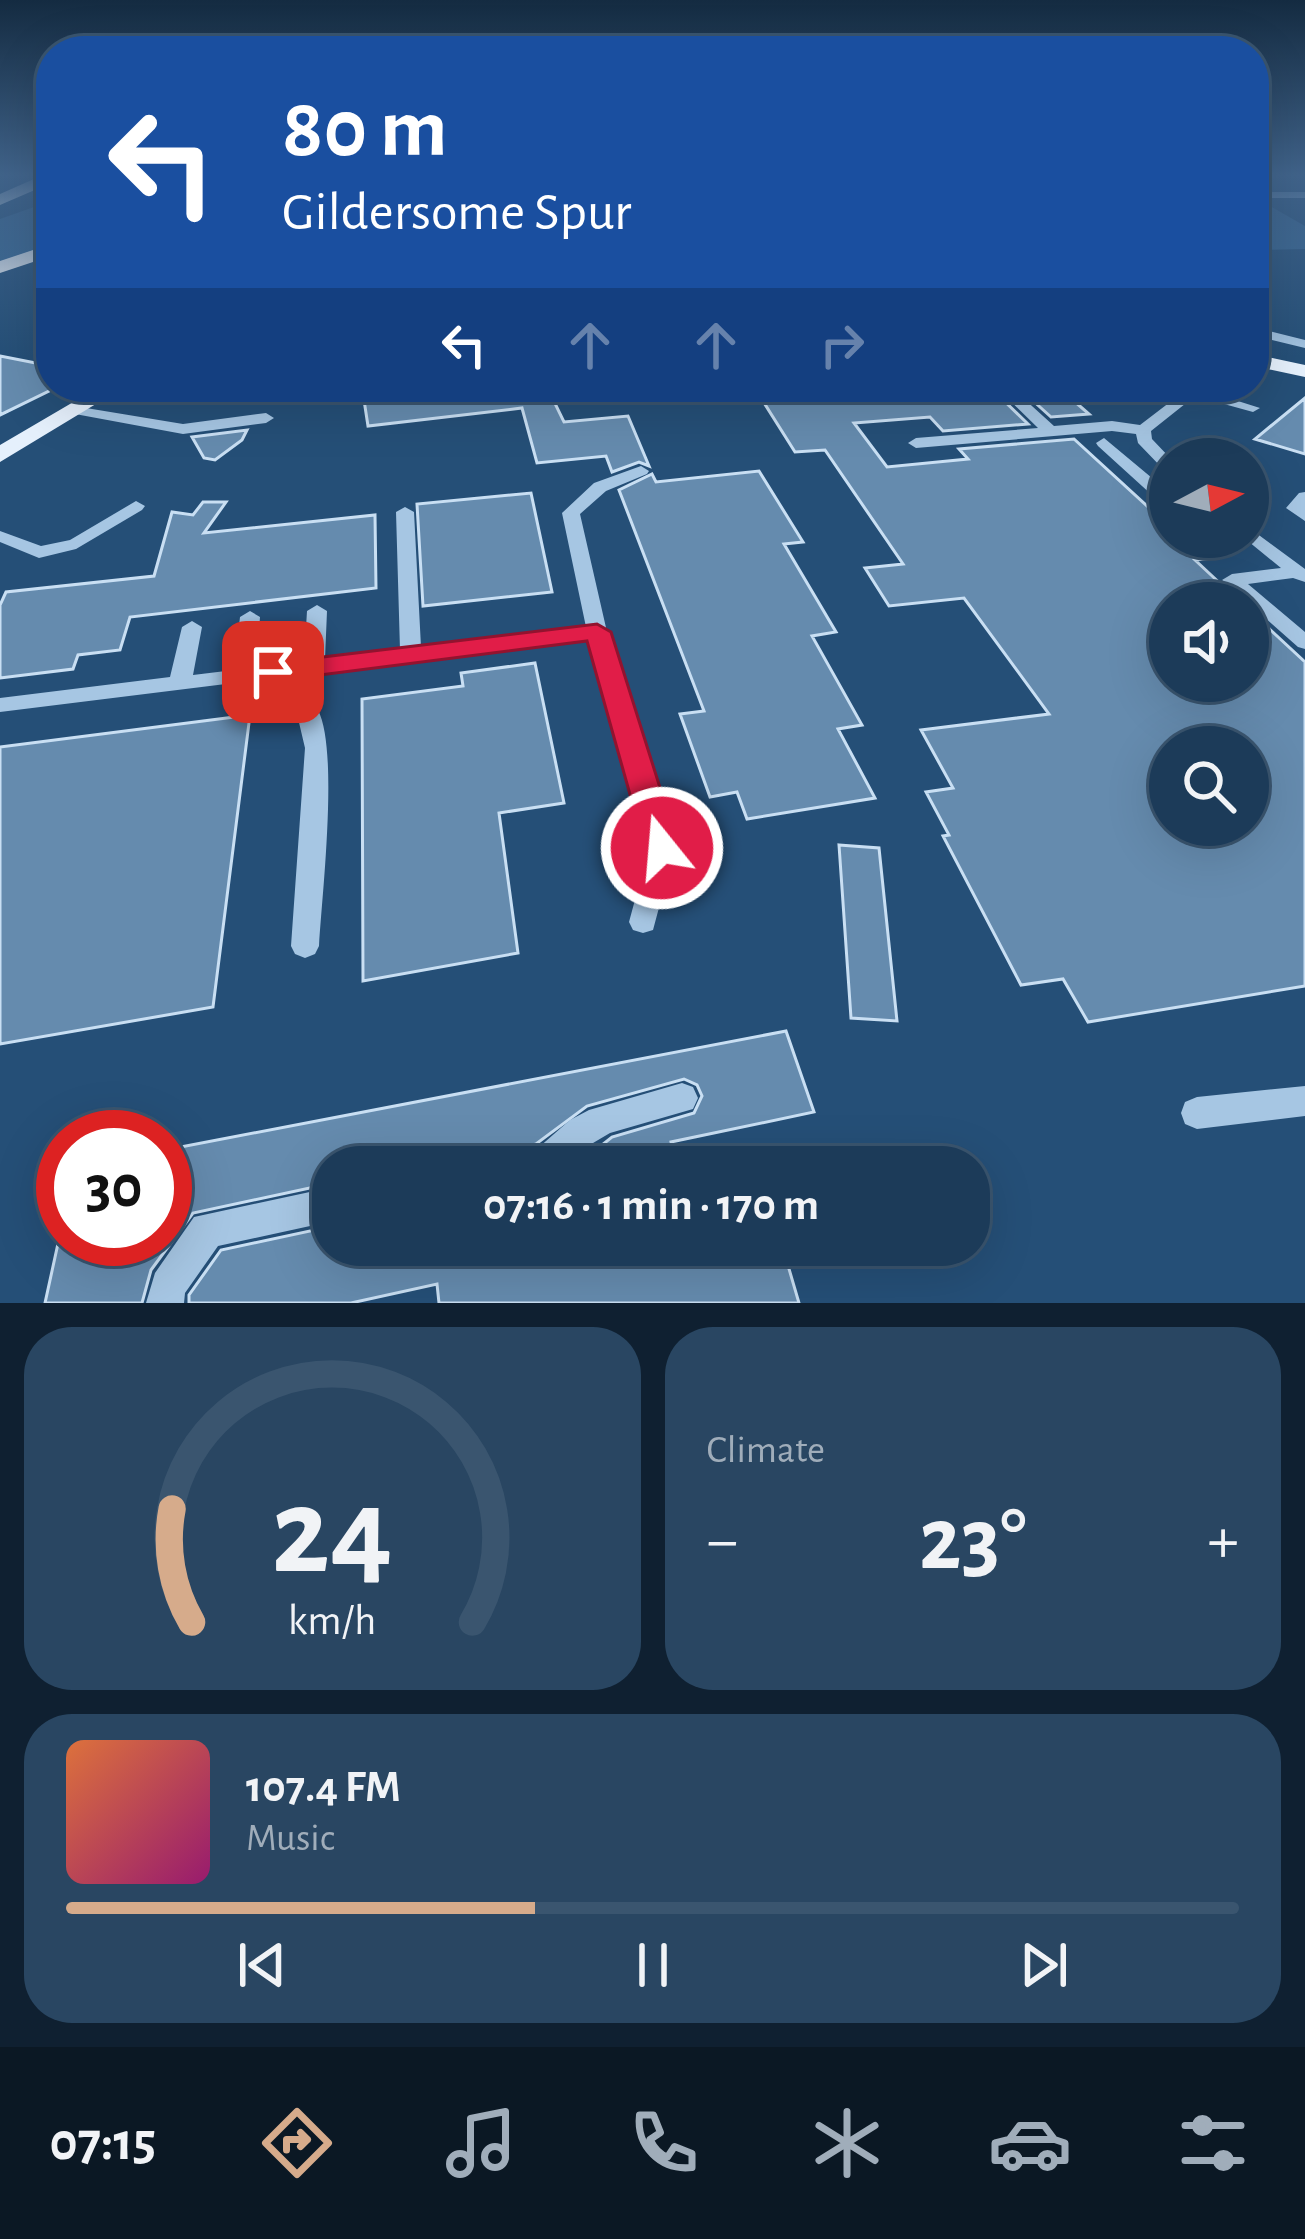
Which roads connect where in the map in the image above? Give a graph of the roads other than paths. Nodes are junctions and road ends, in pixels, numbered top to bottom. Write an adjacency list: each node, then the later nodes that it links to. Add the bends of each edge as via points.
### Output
1 (36, 259): 2 (highway)
2 (0, 270)
3 (1269, 335): 4 (street)
4 (1305, 344)
5 (1269, 360): 6 (main road)
6 (1305, 371)
7 (92, 402): 19 (main road)
8 (101, 402): 13 (street, via 166,428)
9 (1019, 402): 15 (street)
10 (1178, 402): 14 (street)
11 (1230, 402): 12 (street)
12 (1253, 408)
13 (266, 418)
14 (1143, 430): 15 (street); 18 (street)
15 (1050, 431): 16 (street)
16 (916, 443)
17 (1104, 443): 21 (street)
18 (1149, 445)
19 (0, 454)
20 (641, 470): 32 (street, via 600,487 571,513)
21 (1149, 483)
22 (1305, 497): 25 (street, via 1295,508)
23 (136, 506): 26 (street, via 76,544 39,552)
24 (405, 512): 34 (street)
25 (1305, 516)
26 (0, 536)
27 (1269, 549): 28 (street)
28 (1301, 576): 33 (street, via 1232,580)
29 (317, 611): 35 (street)
30 (250, 617): 37 (street)
31 (192, 627): 38 (street)
32 (597, 632): 34 (street); 40 (street, via 662,848)
33 (1305, 643)
34 (411, 655): 35 (street)
35 (314, 667): 36 (street)
36 (273, 672): 37 (street); 41 (street, via 307,710 317,748)
37 (244, 675): 38 (street)
38 (179, 683): 39 (street)
39 (0, 706)
40 (643, 922)
41 (305, 946)
42 (682, 1098): 45 (street, via 588,1127)
43 (1305, 1101): 44 (street)
44 (1197, 1113)
45 (571, 1146)
46 (312, 1208): 47 (street, via 207,1230)
47 (165, 1303)

